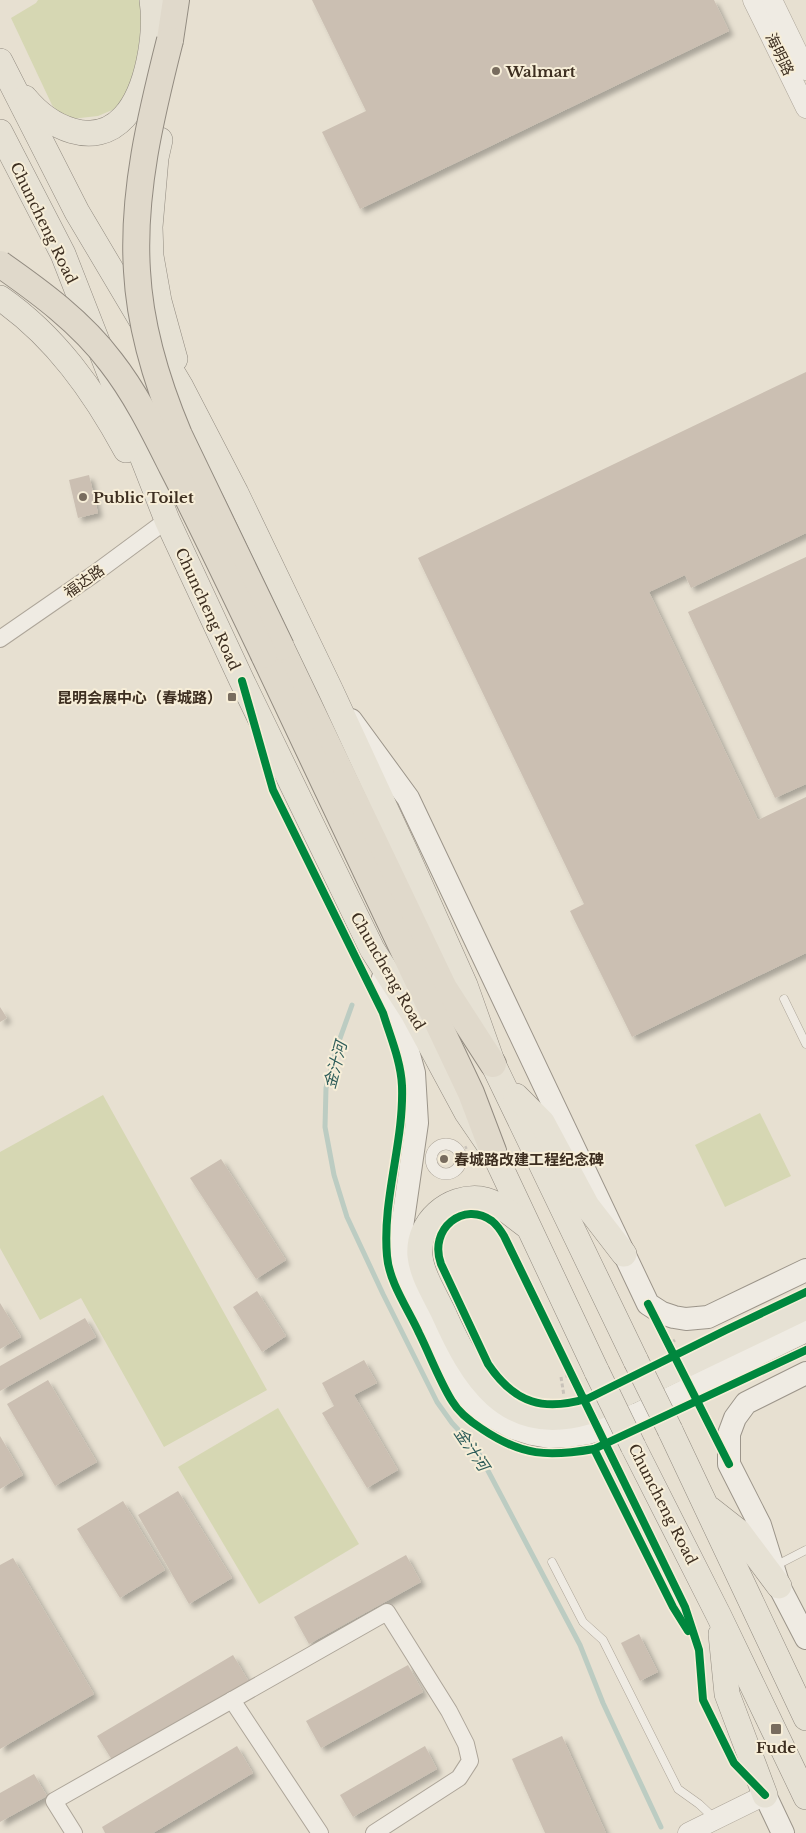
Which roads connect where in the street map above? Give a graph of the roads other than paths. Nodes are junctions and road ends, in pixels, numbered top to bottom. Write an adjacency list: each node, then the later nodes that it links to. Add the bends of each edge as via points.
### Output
1 (152, 0): 6 (main road, via 150,51 140,88 124,116 104,130 78,133 47,120 15,85)
2 (176, 0): 15 (highway, bridge, via 138,193 136,254 142,314 172,419)
3 (189, 0): 12 (main road, via 156,158 150,256 173,353)
4 (753, 0): 8 (street, 海明路)
5 (772, 0): 7 (street, 海明路)
6 (0, 61): 12 (main road, via 77,212 181,387)
7 (806, 70)
8 (806, 108)
9 (0, 132): 13 (main road, Chuncheng Road, via 62,254)
10 (0, 264): 15 (highway, bridge, via 80,327 123,378)
11 (0, 298): 13 (main road, via 35,324 74,369 99,404)
12 (231, 484): 16 (main road)
13 (167, 520): 14 (street, 福达路); 17 (main road, Chuncheng Road)
14 (0, 639)
15 (272, 651): 20 (highway, via 444,988); 21 (highway, via 471,1093)
16 (331, 692): 20 (main road, via 465,986); 23 (main road, via 408,798)
17 (372, 949): 21 (main road, Chuncheng Road, via 413,1013 466,1113); 26 (main road, via 403,1032 414,1073 417,1123 401,1234 402,1266 458,1384 482,1411 504,1424 532,1434 549,1437 588,1433 637,1414)
18 (784, 999): 19 (lane)
19 (806, 1044)
20 (497, 1073): 23 (main road, via 542,1122 587,1206); 28 (main road, bridge)
21 (493, 1151): 22 (main road, Chuncheng Road)
22 (528, 1228): 25 (main road, via 492,1202 461,1201 450,1204 433,1217 423,1235 420,1257 446,1319 473,1370 503,1401 534,1416 568,1417 587,1412); 32 (main road, Chuncheng Road, bridge)
23 (624, 1254): 24 (main road, via 648,1304 662,1313 686,1319 708,1317)
24 (806, 1270)
25 (806, 1307)
26 (806, 1331)
27 (806, 1373): 31 (main road, via 746,1403 729,1434 729,1464 760,1525)
28 (706, 1506): 31 (main road, via 738,1530); 35 (main road)
29 (806, 1550): 31 (lane)
30 (552, 1562): 38 (lane, via 583,1622 603,1640 678,1789)
31 (776, 1576): 33 (main road)
32 (719, 1616): 36 (main road, via 727,1694); 37 (main road, Chuncheng Road)
33 (806, 1638)
34 (232, 1700): 39 (street, via 54,1801); 40 (street); 41 (street, via 388,1612 448,1711 466,1744 470,1761 459,1778)
35 (806, 1718)
36 (765, 1795): 38 (street); 43 (main road)
37 (806, 1797)
38 (715, 1820): 42 (street)
39 (74, 1833)
40 (320, 1833)
41 (374, 1833)
42 (688, 1833)
43 (783, 1833)

